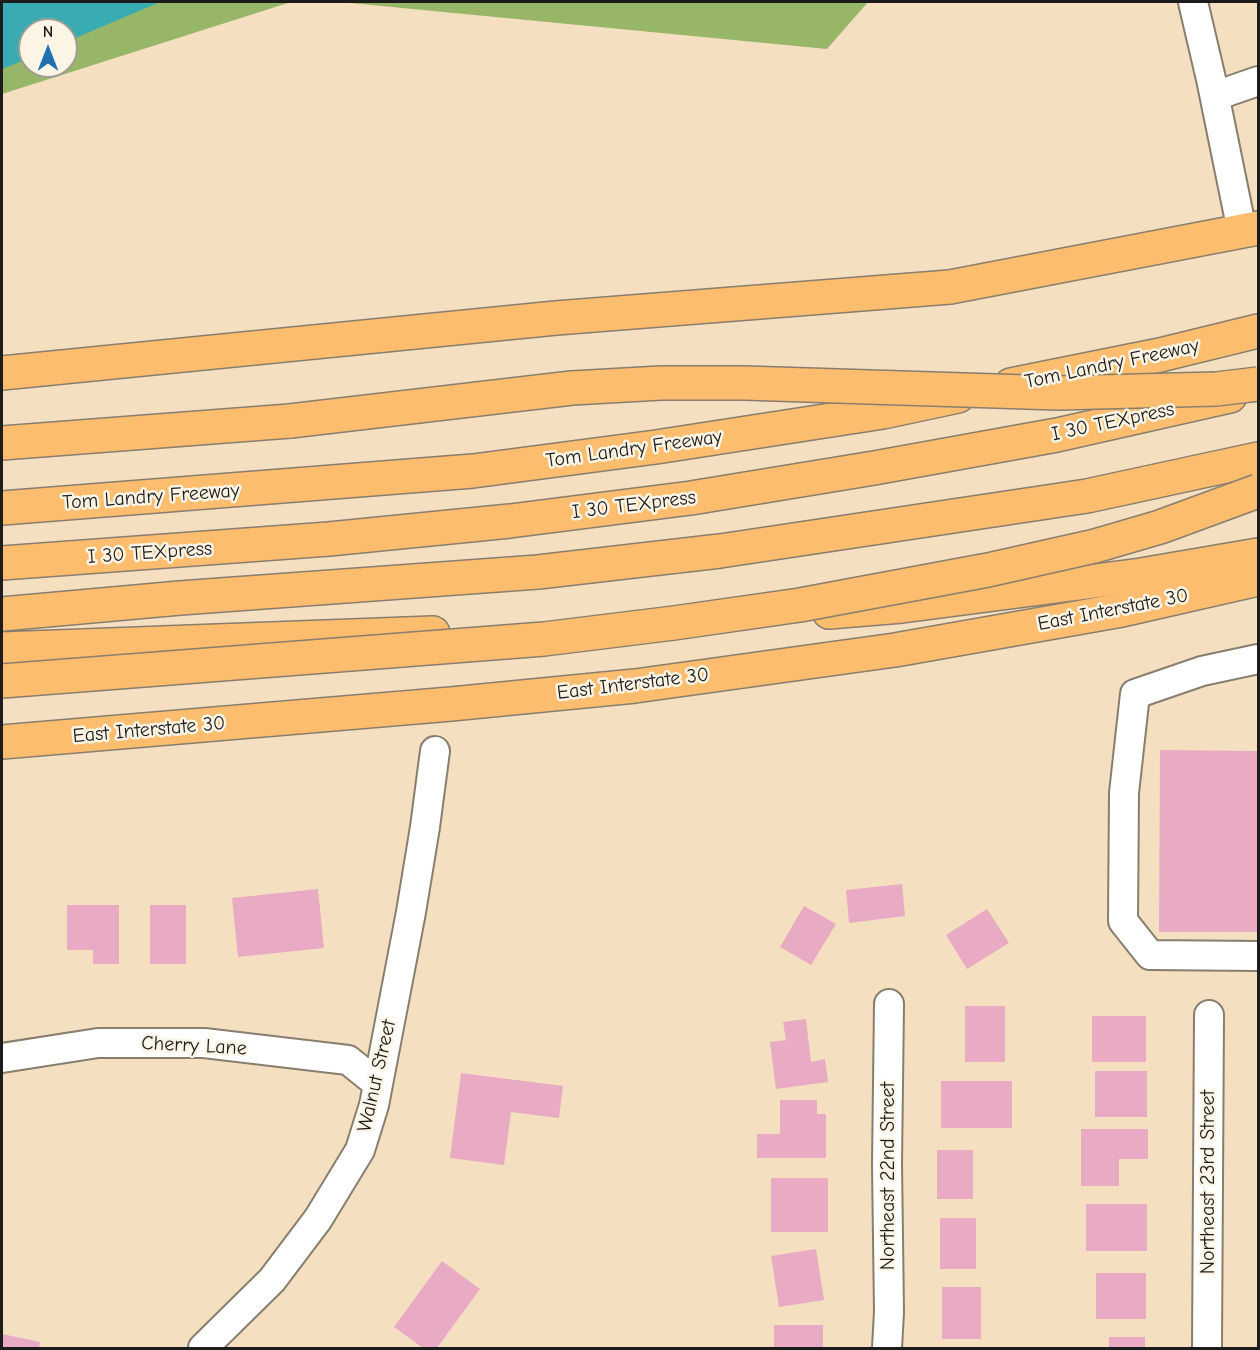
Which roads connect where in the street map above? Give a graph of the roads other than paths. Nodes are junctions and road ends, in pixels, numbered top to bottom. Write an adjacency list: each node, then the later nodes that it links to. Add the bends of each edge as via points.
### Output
1 (1192, 2): 3 (street)
2 (1258, 81): 3 (street)
3 (1215, 96): 4 (street)
4 (1250, 229): 6 (main road, via 950,287 556,318)
5 (1258, 332): 12 (main road, Tom Landry Freeway, via 883,412 656,447 473,471)
6 (2, 373)
7 (1258, 384): 9 (main road, bridge, via 1216,389 1058,393 661,383 572,388 290,421)
8 (1258, 390): 14 (main road, I 30 TEXpress, via 1057,435 691,498 328,540)
9 (2, 443)
10 (1258, 459): 16 (main road, via 1088,496 720,551 538,572)
11 (1258, 491): 19 (main road, bridge, via 1095,546 800,605 544,639)
12 (2, 508)
13 (1258, 555): 17 (main road, via 1141,575 902,606 805,614)
14 (2, 563)
15 (1258, 579): 20 (main road, East Interstate 30, via 1122,610 906,648 635,686)
16 (2, 614)
17 (2, 649)
18 (1258, 659): 22 (street, via 1202,671 1135,694 1124,793 1123,886 1123,921 1150,955)
19 (2, 681)
20 (2, 742)
21 (435, 751): 26 (street, Walnut Street)
22 (1258, 956)
23 (889, 1004): 28 (street, Northeast 22nd Street)
24 (1209, 1015): 29 (street, Northeast 23rd Street)
25 (2, 1058): 26 (street, Cherry Lane, via 98,1043 204,1043 348,1060)
26 (378, 1084): 27 (street, Walnut Street, via 360,1150 318,1219 272,1280)
27 (202, 1348)
28 (887, 1348)
29 (1207, 1348)

